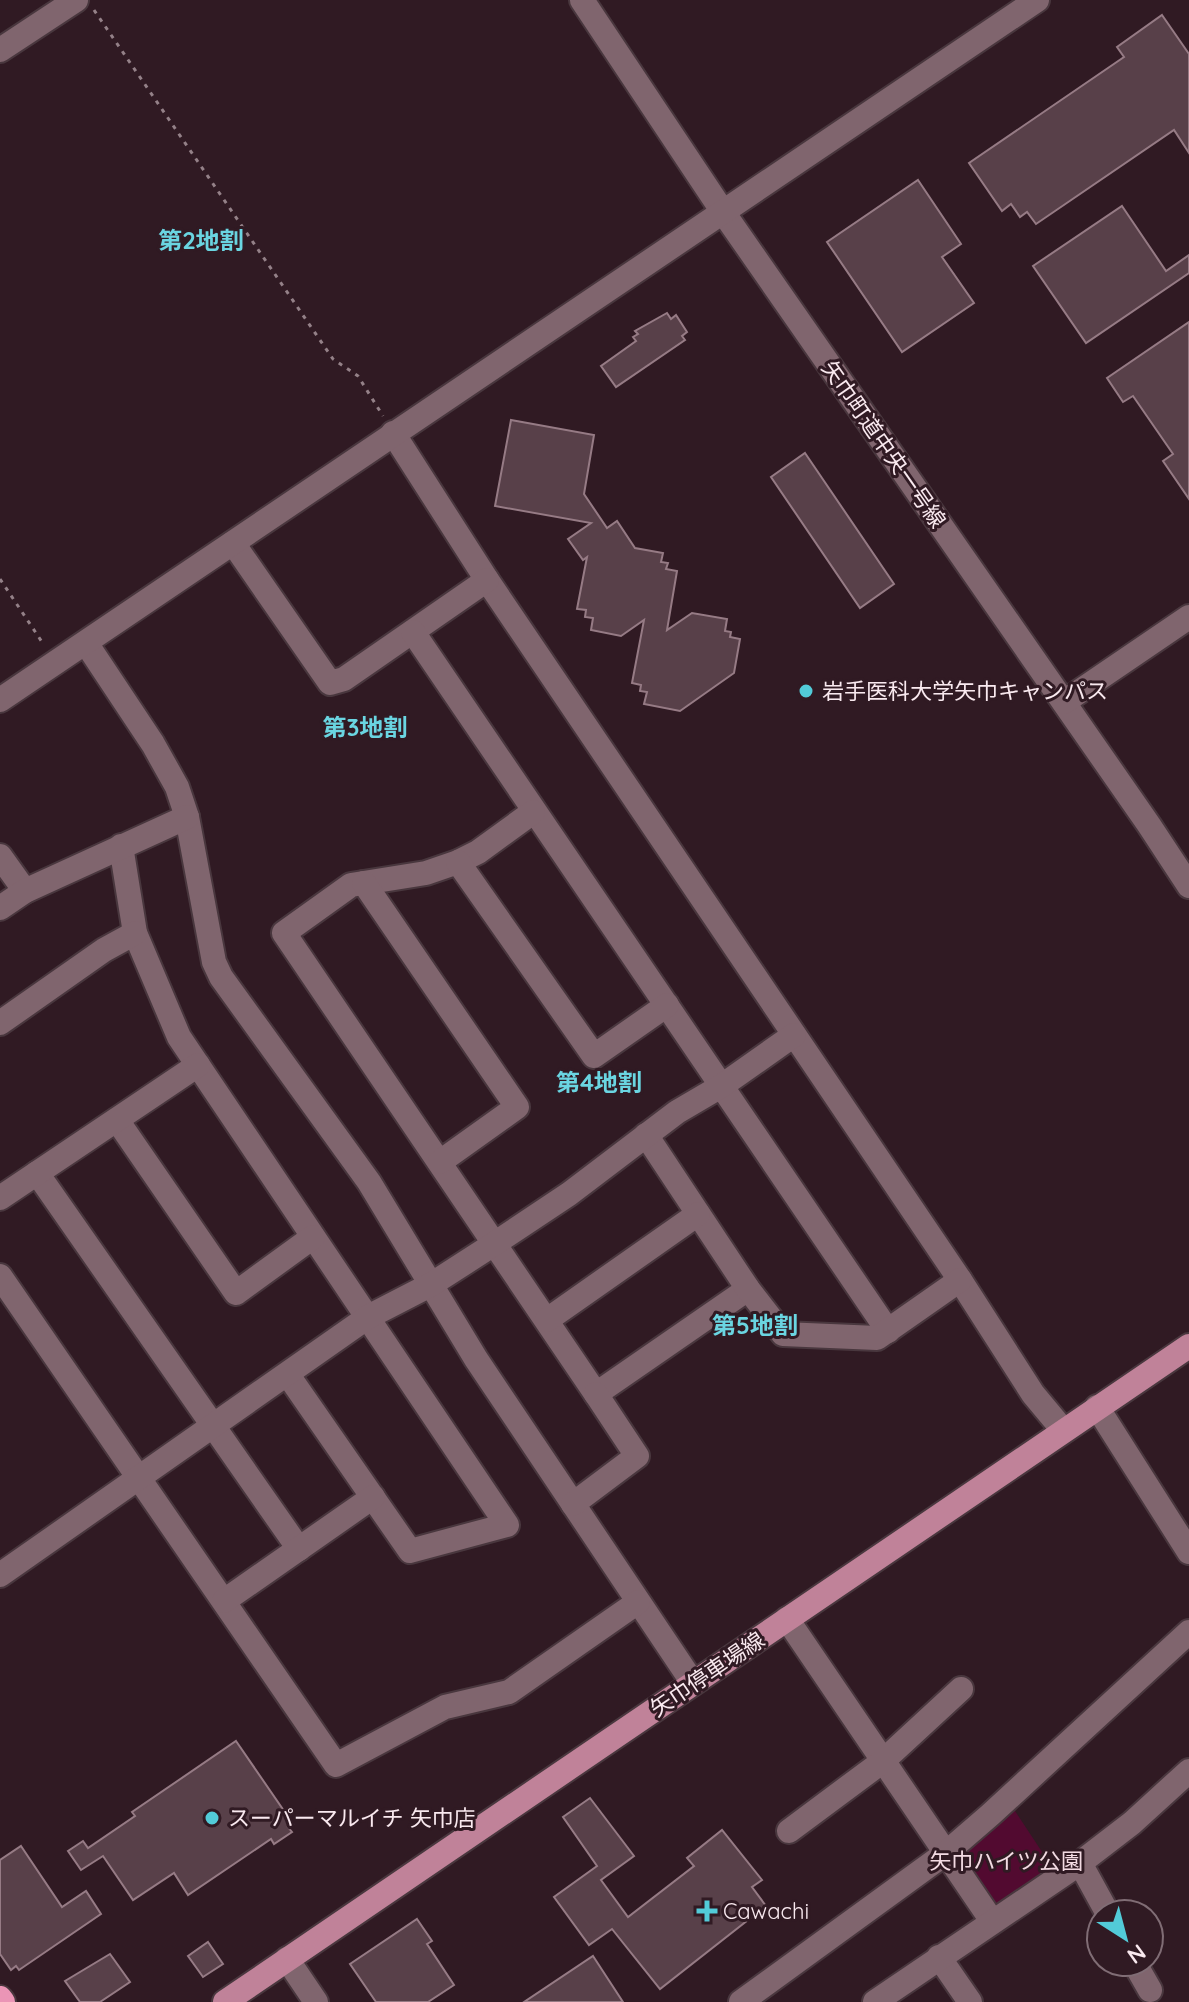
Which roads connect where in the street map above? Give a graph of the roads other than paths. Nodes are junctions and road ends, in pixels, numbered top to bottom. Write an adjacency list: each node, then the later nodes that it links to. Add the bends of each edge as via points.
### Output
1 (76, 0): 4 (street)
2 (582, 0): 5 (street, 矢巾町道中央一号線)
3 (1037, 0): 5 (street)
4 (0, 50)
5 (723, 212): 6 (street); 13 (street, 矢巾町道中央一号線)
6 (393, 433): 7 (street); 8 (street)
7 (233, 543): 10 (street, via 330,683); 11 (street)
8 (487, 580): 10 (street); 26 (street)
9 (1189, 617): 13 (street)
10 (413, 632): 14 (street)
11 (86, 643): 12 (street); 15 (street, via 153,744)
12 (0, 700)
13 (1064, 702): 20 (street, 矢巾町道中央一号線)
14 (533, 812): 18 (street); 24 (street)
15 (187, 817): 16 (street); 39 (street, via 221,977 369,1182)
16 (121, 846): 21 (street); 23 (street)
17 (0, 856): 21 (street)
18 (458, 862): 19 (street); 24 (street, via 594,1056)
19 (364, 883): 31 (street, via 517,1107); 31 (street, via 351,885 284,933)
20 (1189, 886)
21 (25, 891): 22 (street)
22 (0, 908)
23 (135, 933): 25 (street); 27 (street, via 164,1007)
24 (667, 1005): 28 (street)
25 (0, 1023)
26 (794, 1035): 28 (street); 38 (street)
27 (198, 1065): 29 (street); 35 (street)
28 (723, 1085): 30 (street); 43 (street)
29 (117, 1120): 32 (street); 35 (street, via 236,1293)
30 (646, 1135): 34 (street); 36 (street)
31 (440, 1162): 36 (street)
32 (37, 1173): 33 (street); 48 (street)
33 (0, 1198)
34 (698, 1214): 40 (street); 42 (street)
35 (313, 1237): 41 (street)
36 (494, 1244): 39 (street); 42 (street)
37 (0, 1276): 50 (street)
38 (960, 1280): 43 (street); 49 (street, via 1033,1394)
39 (432, 1284): 41 (street); 52 (street)
40 (748, 1289): 43 (street, via 783,1334 877,1338); 46 (street)
41 (368, 1317): 45 (street); 51 (street, via 507,1525 410,1551)
42 (547, 1320): 46 (street)
43 (888, 1331)
44 (1189, 1346): 47 (main road, 矢巾停車場線)
45 (288, 1375): 48 (street); 51 (street)
46 (596, 1394): 52 (street, via 637,1456)
47 (1097, 1407): 49 (main road, 矢巾停車場線); 54 (street)
48 (214, 1427): 50 (street); 53 (street)
49 (1063, 1430): 58 (main road, 矢巾停車場線)
50 (139, 1476): 55 (street); 56 (street)
51 (373, 1497): 53 (street)
52 (573, 1504): 57 (street)
53 (299, 1549): 56 (street)
54 (1189, 1552)
55 (0, 1575)
56 (224, 1601): 57 (street, via 336,1765 445,1707 509,1692)
57 (638, 1602): 60 (street)
58 (787, 1619): 60 (main road, 矢巾停車場線); 62 (street)
59 (1189, 1632): 65 (street)
60 (693, 1683): 70 (main road, 矢巾停車場線)
61 (961, 1689): 62 (street)
62 (883, 1761): 64 (street); 65 (street)
63 (1189, 1771): 66 (street)
64 (789, 1831)
65 (946, 1853): 68 (street); 75 (street)
66 (1080, 1863): 67 (street); 68 (street)
67 (1099, 1898)
68 (992, 1921): 69 (street)
69 (939, 1957): 76 (street); 77 (street)
70 (287, 1959): 73 (main road, 矢巾停車場線); 74 (street)
71 (1143, 1978): 72 (street)
72 (1150, 1990)
73 (225, 2002)
74 (316, 2002)
75 (741, 2002)
76 (875, 2002)
77 (970, 2002)

